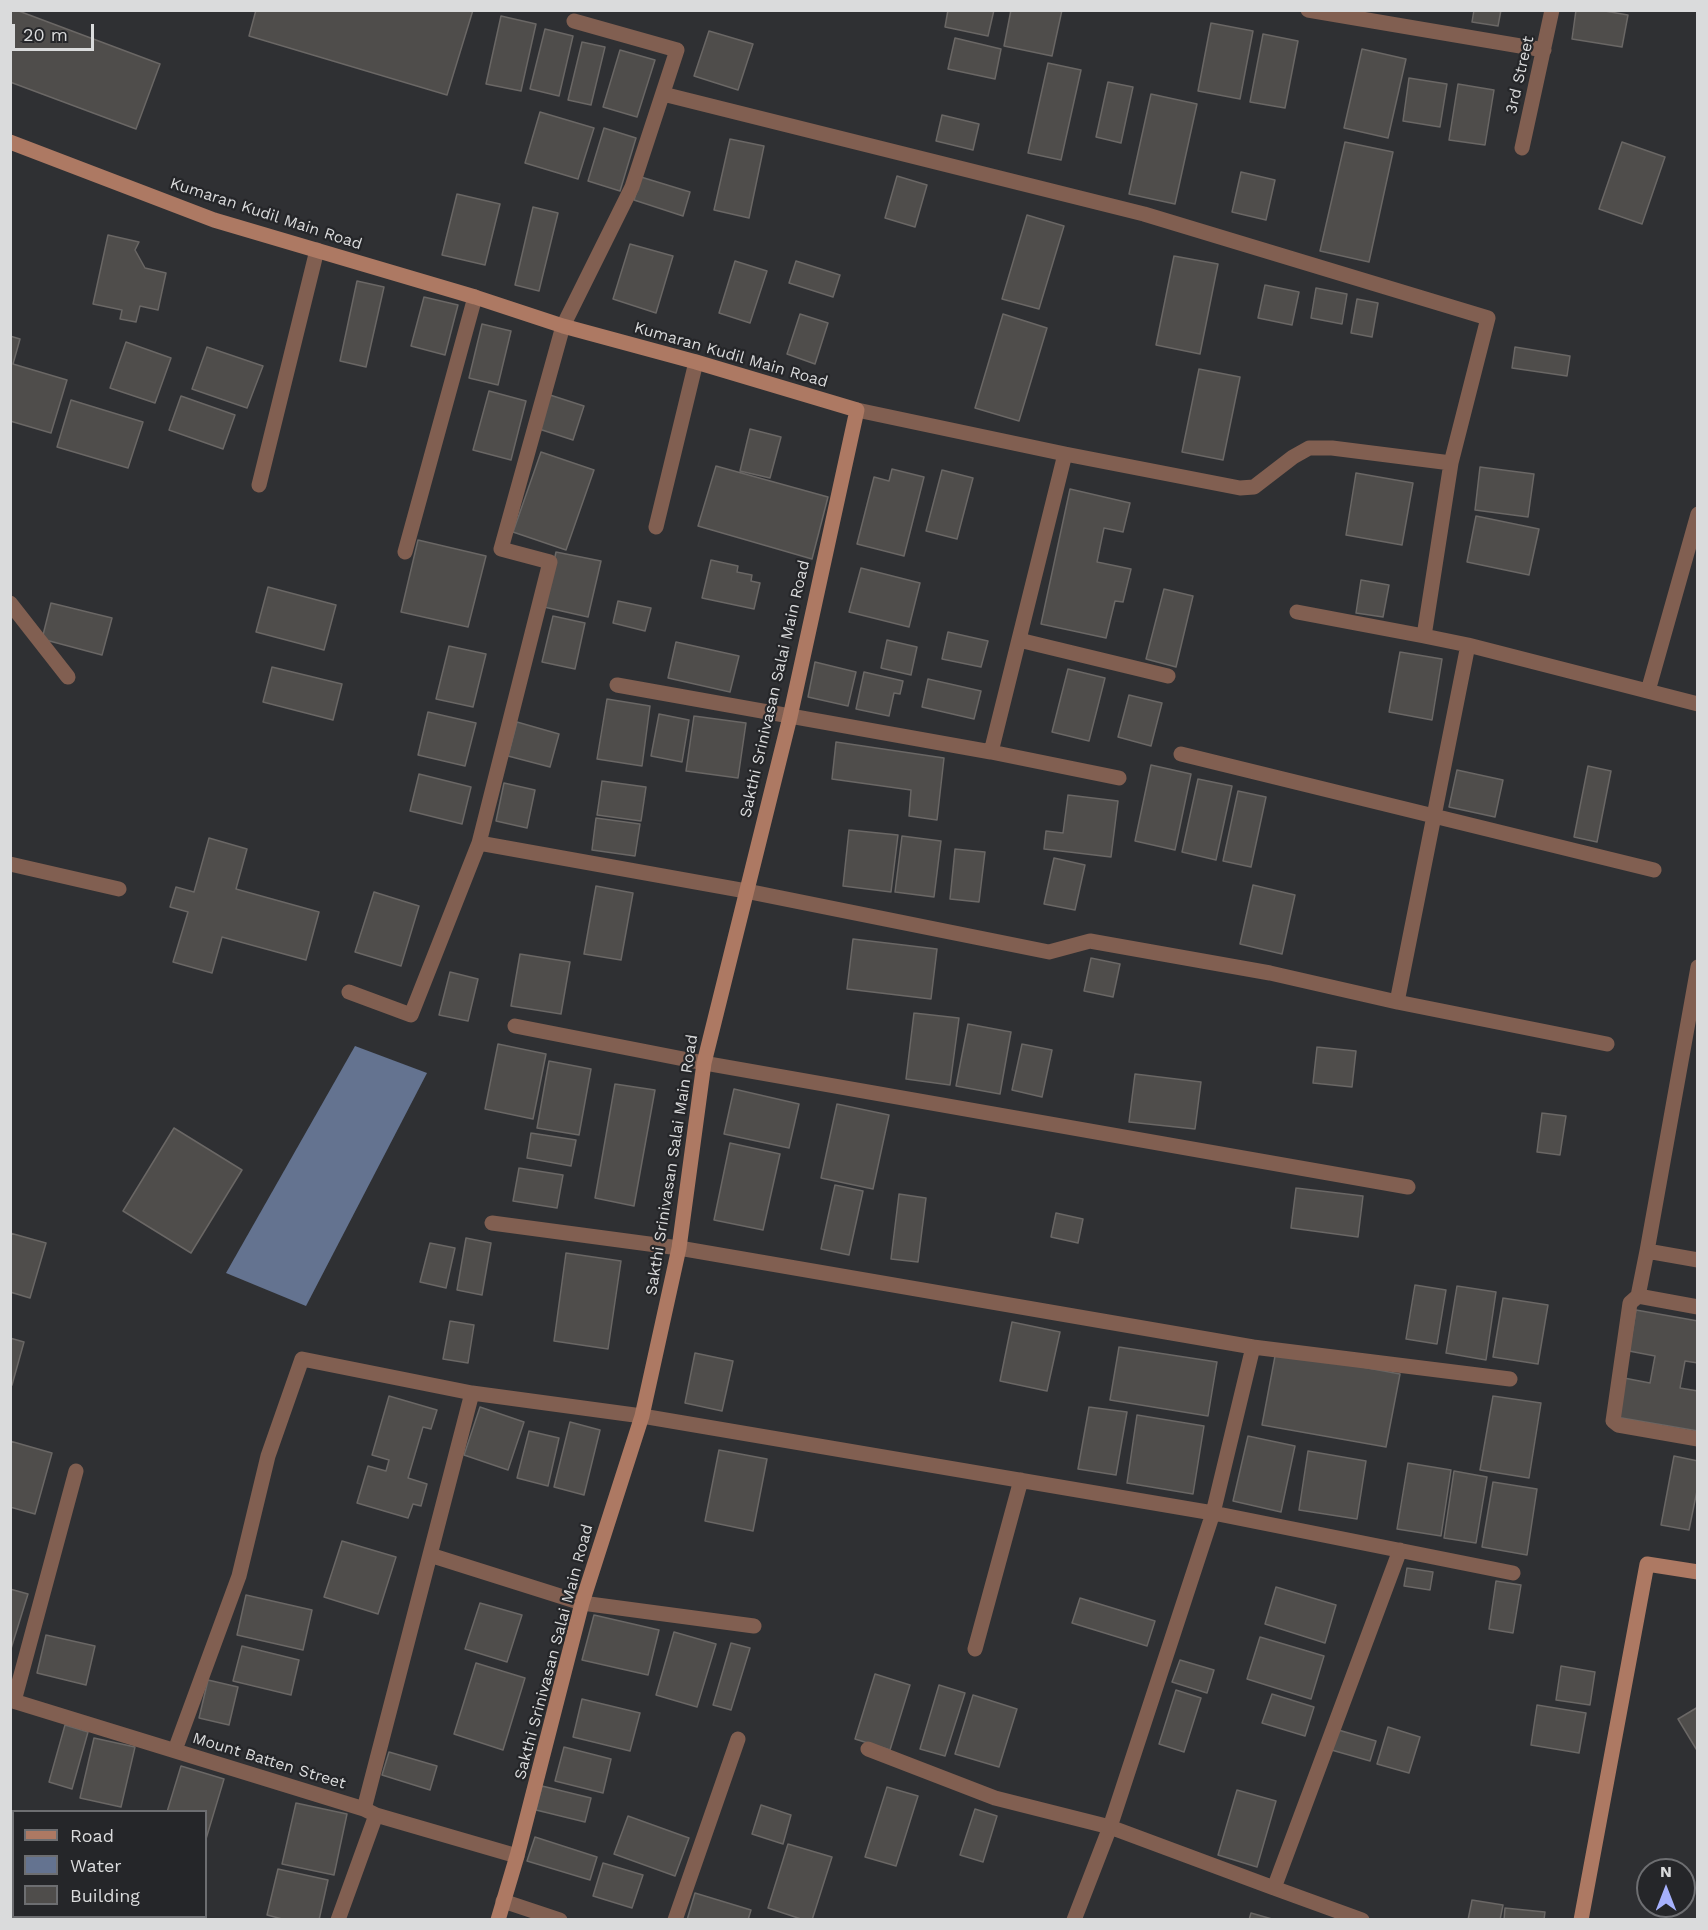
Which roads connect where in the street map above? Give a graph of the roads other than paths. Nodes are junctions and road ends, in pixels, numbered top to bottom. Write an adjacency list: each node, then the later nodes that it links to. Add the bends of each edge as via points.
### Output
1 (1308, 10): 4 (street)
2 (1552, 10): 4 (street, 3rd Street)
3 (574, 21): 5 (street, via 677,50)
4 (1544, 50): 7 (street, 3rd Street)
5 (663, 94): 10 (street, via 632,187); 14 (street, via 1144,214 1488,318)
6 (10, 142): 8 (street, Kumaran Kudil Main Road, via 214,219)
7 (1522, 148)
8 (317, 250): 9 (street, Kumaran Kudil Main Road); 15 (street)
9 (475, 297): 10 (street, Kumaran Kudil Main Road); 18 (street)
10 (563, 326): 11 (street, Kumaran Kudil Main Road); 34 (street, via 501,549 550,562)
11 (696, 362): 12 (street, Kumaran Kudil Main Road); 17 (street)
12 (856, 410): 13 (street, Kumaran Kudil Main Road); 29 (street, Sakthi Srinivasan Salai Main Road)
13 (1065, 454): 14 (street, Kumaran Kudil Main Road, via 1240,488 1254,487 1309,448); 22 (street)
14 (1451, 463): 21 (street)
15 (260, 485)
16 (1698, 514): 27 (street)
17 (656, 528)
18 (405, 552)
19 (10, 603): 25 (street)
20 (1297, 612): 21 (street)
21 (1424, 636): 23 (street)
22 (1019, 640): 24 (street); 30 (street)
23 (1468, 645): 27 (street); 33 (street)
24 (1168, 676)
25 (68, 677)
26 (617, 685): 29 (street)
27 (1648, 692): 28 (street)
28 (1698, 704)
29 (790, 717): 30 (street); 38 (street, Sakthi Srinivasan Salai Main Road)
30 (991, 752): 32 (street)
31 (1181, 754): 33 (street)
32 (1119, 778)
33 (1435, 817): 36 (street); 41 (street)
34 (479, 843): 38 (street); 40 (street, via 411,1015)
35 (10, 864): 37 (street)
36 (1654, 870)
37 (119, 889)
38 (746, 891): 41 (street, via 1049,952 1090,941 1270,973); 44 (street, Sakthi Srinivasan Salai Main Road)
39 (1698, 967): 48 (street)
40 (349, 992)
41 (1396, 1002): 43 (street)
42 (515, 1026): 44 (street)
43 (1607, 1044)
44 (704, 1063): 45 (street); 47 (street, Sakthi Srinivasan Salai Main Road)
45 (1408, 1187)
46 (492, 1223): 47 (street)
47 (679, 1248): 52 (street); 55 (street, Sakthi Srinivasan Salai Main Road)
48 (1647, 1251): 49 (street); 50 (street)
49 (1698, 1260)
50 (1638, 1296): 51 (street); 56 (street, via 1630,1303 1613,1421)
51 (1698, 1306)
52 (1253, 1347): 53 (street); 59 (street)
53 (1510, 1379)
54 (472, 1393): 55 (street); 61 (street); 70 (street, via 302,1359 268,1456 238,1576)
55 (642, 1416): 58 (street); 64 (street, Sakthi Srinivasan Salai Main Road)
56 (1698, 1439)
57 (76, 1471): 67 (street)
58 (1021, 1480): 59 (street); 66 (street)
59 (1213, 1513): 60 (street); 72 (street)
60 (1400, 1550): 63 (street); 74 (street)
61 (430, 1555): 64 (street); 71 (street)
62 (1698, 1572): 82 (street, via 1647,1564)
63 (1513, 1573)
64 (582, 1603): 65 (street); 73 (street, Sakthi Srinivasan Salai Main Road)
65 (754, 1626)
66 (975, 1649)
67 (12, 1701): 70 (street, Mount Batten Street)
68 (738, 1739): 79 (street)
69 (868, 1749): 72 (street, via 995,1798)
70 (175, 1750): 71 (street, Mount Batten Street)
71 (370, 1812): 73 (street, Mount Batten Street); 76 (street)
72 (1110, 1827): 74 (street); 80 (street)
73 (517, 1856): 75 (street, Sakthi Srinivasan Salai Main Road)
74 (1274, 1888): 81 (street)
75 (503, 1901): 77 (street, Sakthi Srinivasan Salai Main Road); 78 (street)
76 (338, 1920)
77 (498, 1920)
78 (560, 1920)
79 (675, 1920)
80 (1074, 1920)
81 (1362, 1920)
82 (1581, 1920)

